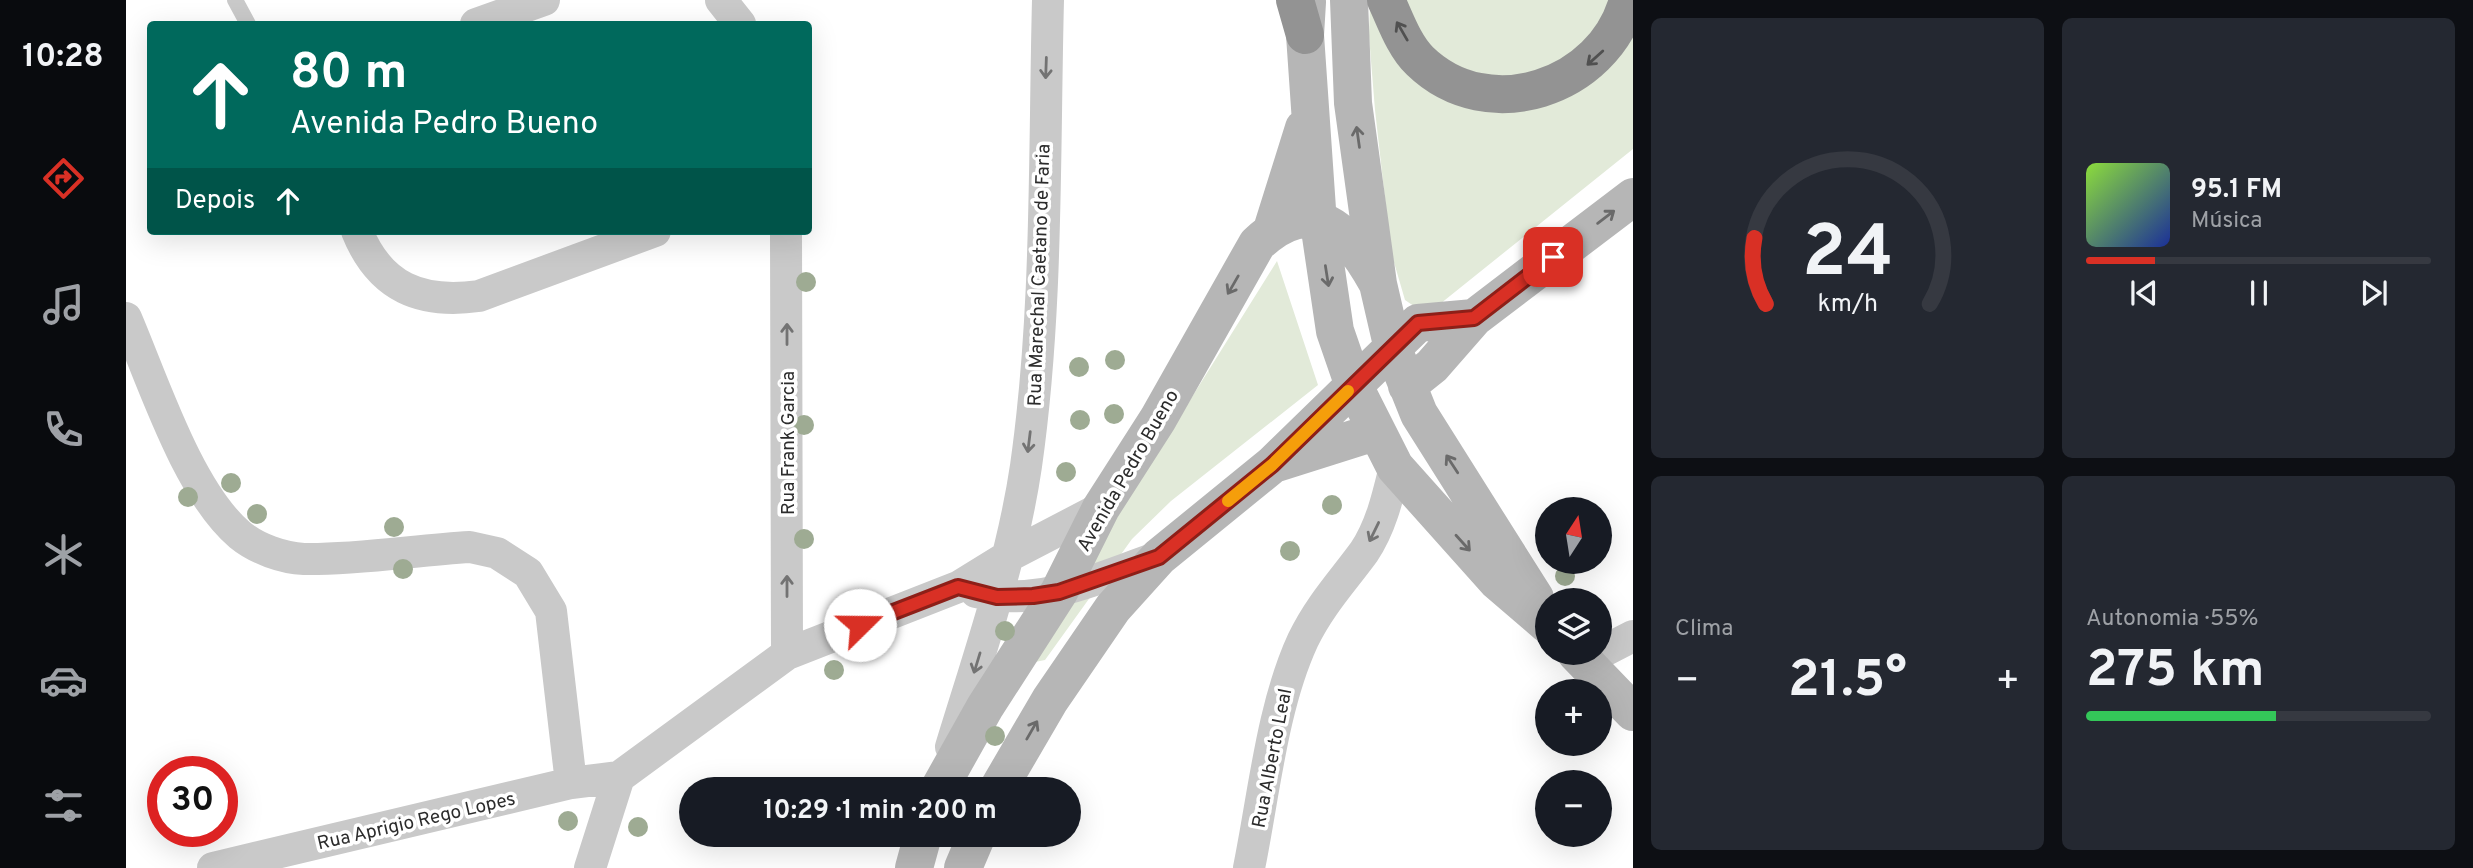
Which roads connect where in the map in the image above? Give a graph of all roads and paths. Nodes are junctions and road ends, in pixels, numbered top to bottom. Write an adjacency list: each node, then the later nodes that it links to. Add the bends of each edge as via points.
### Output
1 (235, 0): 9 (lane)
2 (544, 0): 10 (street)
3 (721, 0): 11 (street)
4 (1048, 0): 30 (street, Rua Marechal Caetano de Faria, one-way to 30, via 1038,370 1025,469)
5 (1349, 0): 19 (main road, one-way to 5, via 1353,103)
6 (1387, 0): 7 (highway, one-way to 6, via 1622,22 1605,49 1578,73 1530,94 1477,91 1448,80 1419,60)
7 (1628, 0)
8 (1302, 12): 12 (main road)
9 (246, 21)
10 (484, 21)
11 (738, 21)
12 (1311, 108): 14 (main road); 15 (main road)
13 (1633, 197): 21 (main road, one-way to 13)
14 (1318, 220): 15 (main road, via 1294,221); 19 (main road, via 1354,243); 23 (main road, one-way to 23, via 1335,331)
15 (1272, 230): 28 (main road, Avenida Pedro Bueno, one-way to 28, via 1257,243 1158,419)
16 (359, 235): 17 (street, via 380,271 395,284 431,298 454,300 479,296)
17 (644, 235)
18 (786, 235): 38 (street, Rua Frank Garcia, one-way to 18)
19 (1378, 284): 22 (main road)
20 (126, 318): 45 (street, via 186,459 216,508 240,535 269,552 303,559 470,547 497,553 528,573 551,611)
21 (1474, 318): 22 (main road, via 1418,323); 24 (main road, via 1432,366)
22 (1393, 349): 23 (main road); 24 (main road)
23 (1354, 386): 25 (main road); 26 (main road)
24 (1407, 386): 34 (main road, one-way to 24, via 1419,414)
25 (1376, 432): 26 (main road); 27 (main road)
26 (1272, 465): 29 (main road)
27 (1395, 467): 35 (main road, one-way to 35, via 1497,581); 52 (street, Rua Alberto Leal, one-way to 52, via 1384,510 1365,550 1329,593 1284,684)
28 (1101, 508): 30 (street); 32 (main road, Avenida Pedro Bueno)
29 (1159, 557): 32 (street); 44 (main road, one-way to 29, via 1050,700 1113,608)
30 (1005, 558): 31 (street); 33 (street, Rua Marechal Caetano de Faria)
31 (958, 587): 33 (street); 38 (street)
32 (1059, 592): 33 (street); 43 (main road, Avenida Pedro Bueno)
33 (997, 597): 42 (street, Rua Marechal Caetano de Faria, one-way to 42)
34 (1535, 599)
35 (1535, 614)
36 (1633, 636): 37 (street)
37 (1612, 645)
38 (788, 654): 41 (street)
39 (1598, 665): 40 (main road)
40 (1633, 712)
41 (619, 777): 45 (street, Rua Aprigio Rego Lopes); 49 (street)
42 (943, 777)
43 (946, 777)
44 (1005, 777)
45 (570, 783): 48 (street, Rua Aprigio Rego Lopes)
46 (919, 847): 50 (main road)
47 (972, 847): 51 (main road)
48 (213, 868)
49 (590, 868)
50 (914, 868)
51 (963, 868)
52 (1249, 868)

